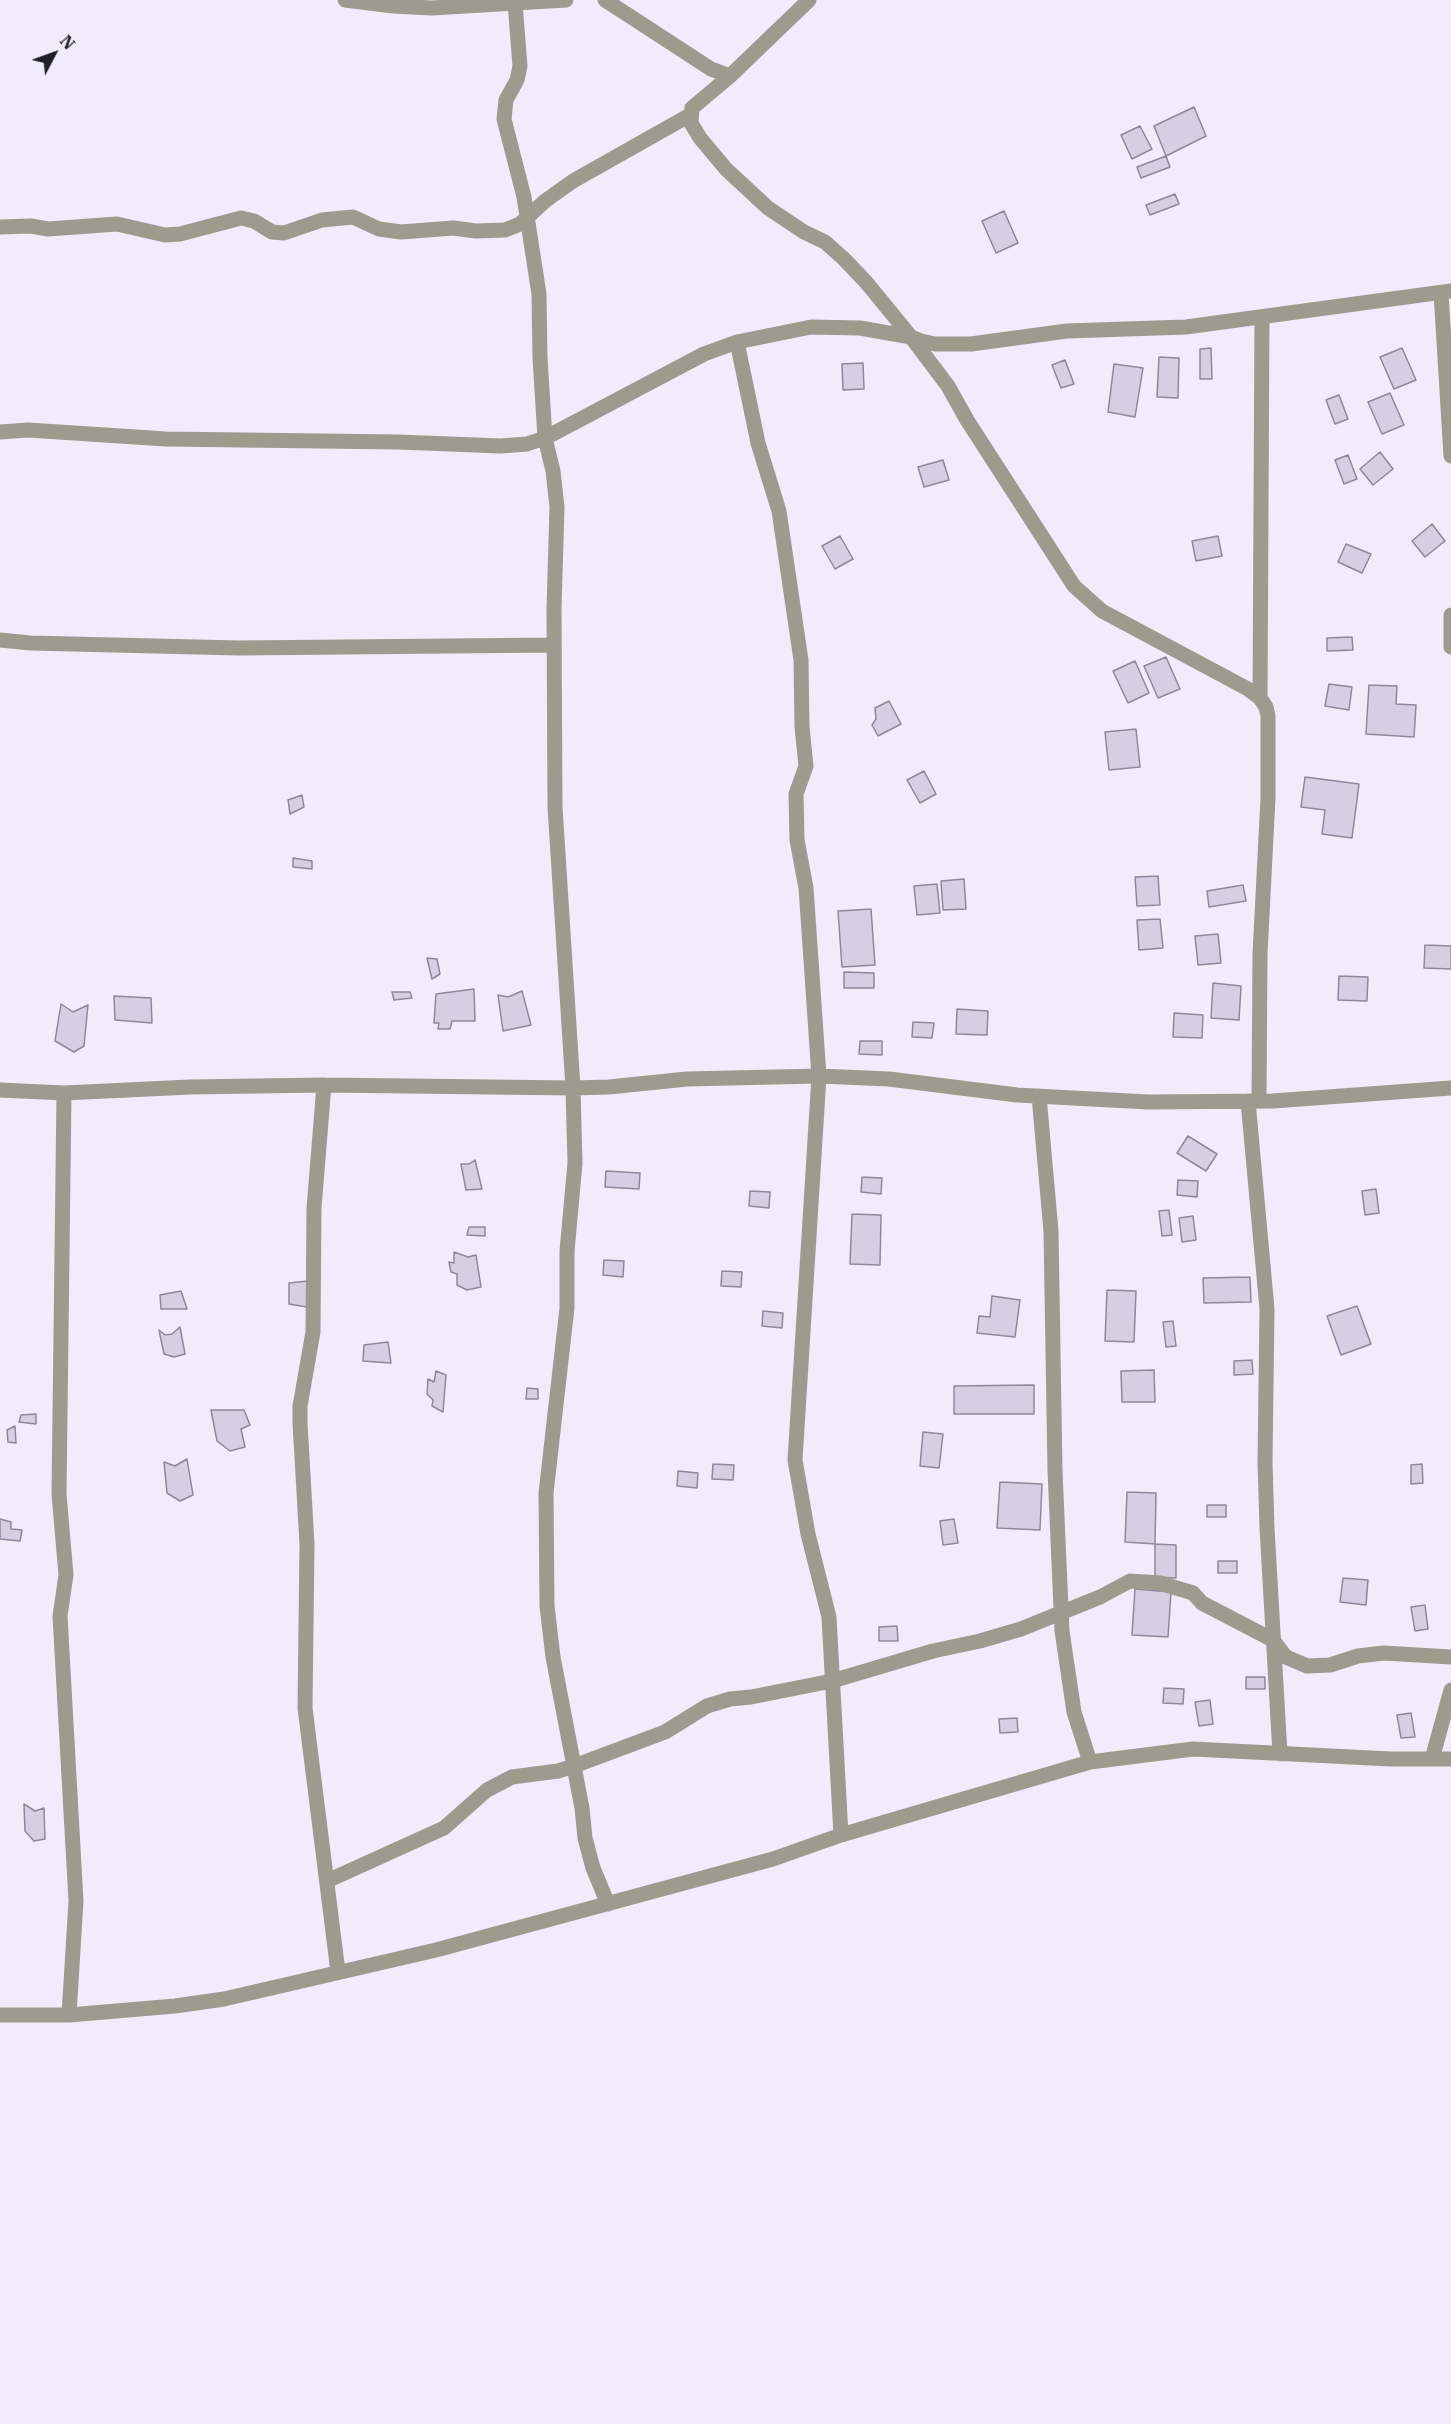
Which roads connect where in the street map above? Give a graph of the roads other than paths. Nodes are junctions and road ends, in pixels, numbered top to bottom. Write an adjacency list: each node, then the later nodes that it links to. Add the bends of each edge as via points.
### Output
1 (345, 0): 5 (street, via 432,8)
2 (566, 0): 5 (street)
3 (605, 0): 6 (street, via 711,69)
4 (809, 0): 6 (street)
5 (515, 3): 8 (street, via 520,66 506,100 504,119)
6 (730, 76): 7 (street, via 697,102)
7 (690, 115): 8 (street, via 573,181); 12 (street, via 700,138 726,169 768,208 825,242 844,259)
8 (528, 217): 9 (street, via 514,227 494,231 453,228 401,232 353,217 322,220 284,233 272,232 241,218 165,235 117,224 48,229); 15 (street, via 539,294)
9 (0, 226)
10 (1446, 292): 11 (street); 16 (street)
11 (1262, 318): 12 (street, via 1157,330 1067,331 971,344 935,344); 21 (street)
12 (911, 337): 13 (street, via 860,328 811,327); 21 (street, via 948,386 1074,586 1102,611)
13 (737, 342): 15 (street, via 704,354); 22 (street, via 758,443 779,511 801,660 806,766 795,794)
14 (0, 432): 15 (street, via 471,445 527,444)
15 (545, 438): 19 (street, via 557,507)
16 (1451, 456)
17 (1451, 615): 20 (street)
18 (0, 640): 19 (street, via 239,648)
19 (554, 645): 24 (street, via 555,807)
20 (1451, 648)
21 (1260, 698): 29 (street, via 1268,716 1268,798)
22 (819, 1076): 24 (street, via 687,1079); 28 (street, via 889,1079); 33 (street, via 795,1460 828,1617)
23 (324, 1085): 24 (street); 27 (street); 41 (street, via 314,1208 313,1332 300,1423 308,1544 305,1708)
24 (573, 1088): 39 (street, via 575,1163 567,1251 567,1308 545,1527 553,1657)
25 (1451, 1088): 29 (street)
26 (0, 1090): 27 (street)
27 (64, 1093): 45 (street, via 59,1494 66,1575 60,1616 76,1901)
28 (1039, 1096): 29 (street, via 1148,1102); 30 (street, via 1051,1231)
29 (1253, 1101): 31 (street, via 1268,1309 1265,1462)
30 (1061, 1611): 31 (street, via 1130,1581 1160,1584 1193,1593 1202,1603); 33 (street, via 1021,1629); 38 (street, via 1074,1712)
31 (1273, 1640): 32 (street, via 1286,1657 1307,1666 1384,1653); 35 (street)
32 (1451, 1658)
33 (832, 1681): 39 (street, via 707,1706 665,1732); 40 (street)
34 (1451, 1690): 36 (street)
35 (1280, 1754): 36 (street); 38 (street, via 1193,1749)
36 (1432, 1759): 37 (street)
37 (1451, 1759)
38 (1090, 1762): 40 (street)
39 (574, 1766): 41 (street, via 512,1777 487,1790 444,1828); 42 (street, via 588,1853)
40 (841, 1834): 42 (street, via 773,1859)
41 (327, 1881): 43 (street)
42 (608, 1904): 43 (street)
43 (338, 1972): 45 (street, via 224,1999)
44 (0, 2015): 45 (street)
45 (69, 2015)

